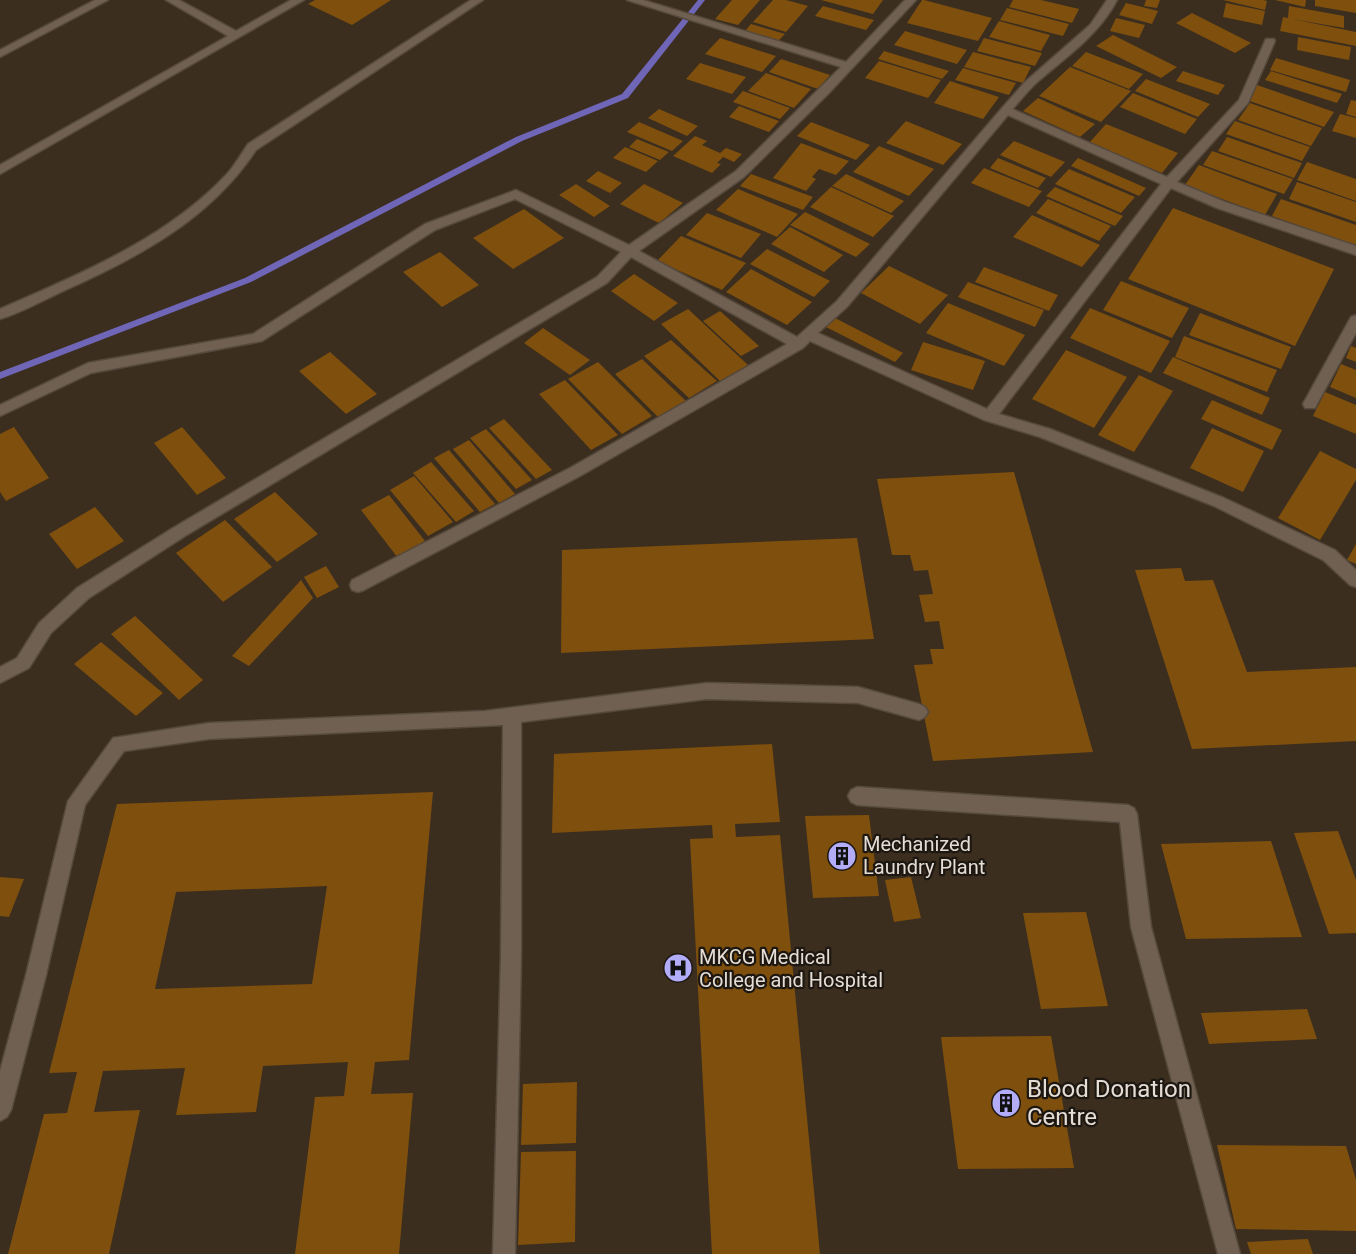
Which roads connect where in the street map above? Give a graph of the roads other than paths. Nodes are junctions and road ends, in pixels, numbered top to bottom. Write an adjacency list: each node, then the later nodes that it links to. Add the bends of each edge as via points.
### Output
1 (103, 0): 10 (street)
2 (171, 0): 8 (street)
3 (299, 0): 8 (street)
4 (478, 0): 17 (street, via 252,147 232,176 192,212 91,273)
5 (632, 0): 11 (street)
6 (911, 0): 11 (street)
7 (1112, 0): 12 (street, via 1094,27 1029,84)
8 (236, 36): 13 (street)
9 (1270, 41): 14 (street, via 1244,101)
10 (0, 54)
11 (848, 66): 15 (street, via 740,174)
12 (1006, 110): 14 (street); 19 (street, via 842,304)
13 (0, 170)
14 (1169, 183): 16 (street); 22 (street)
15 (630, 251): 19 (street); 21 (street, via 516,194 430,227 257,338 87,368); 25 (street, via 602,280 179,531 83,593 45,628 23,663)
16 (1356, 251)
17 (0, 314)
18 (1356, 320): 20 (street)
19 (803, 339): 22 (street); 24 (street, via 575,472)
20 (1310, 404)
21 (0, 411)
22 (989, 416): 23 (street, via 1045,433 1219,502 1329,555)
23 (1356, 580)
24 (358, 585)
25 (0, 676)
26 (920, 712): 27 (street, via 858,695 707,691)
27 (512, 715): 29 (street, via 209,731 119,744 77,801); 30 (street)
28 (857, 796): 31 (street, via 1128,814 1141,927)
29 (0, 1110)
30 (504, 1254)
31 (1229, 1254)

